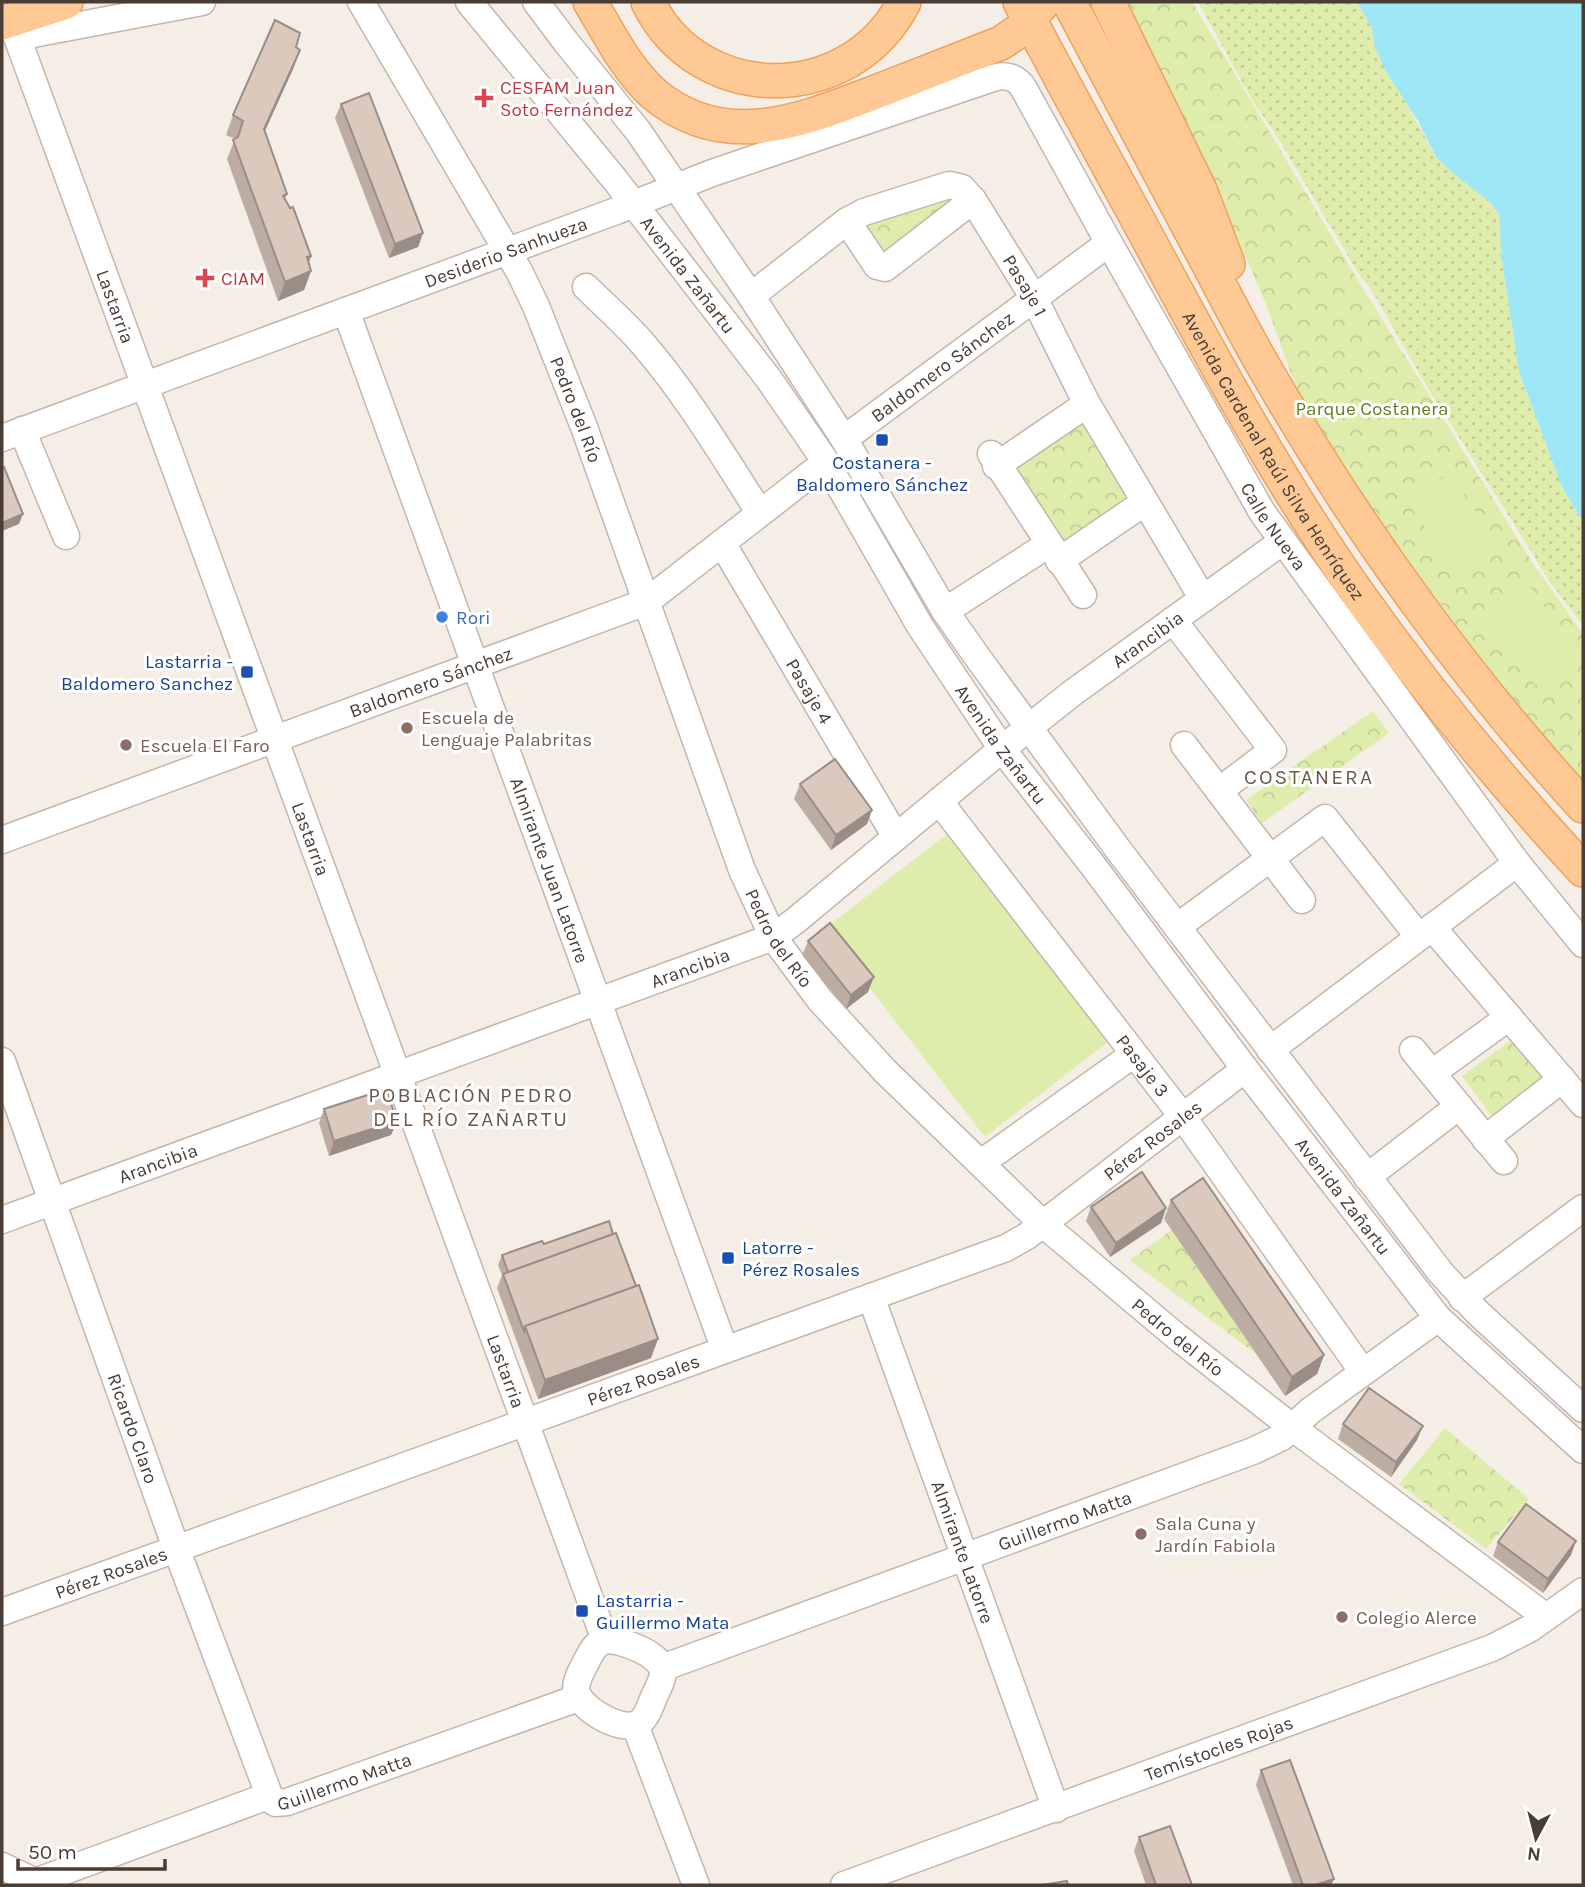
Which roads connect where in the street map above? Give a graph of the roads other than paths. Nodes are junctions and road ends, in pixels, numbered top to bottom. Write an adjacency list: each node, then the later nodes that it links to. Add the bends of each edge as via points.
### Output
1 (66, 2): 12 (main road)
2 (202, 2): 12 (street)
3 (360, 2): 19 (street, Pedro del Río)
4 (468, 2): 16 (street, Avenida Zañartu)
5 (536, 2): 14 (street, Avenida Zañartu)
6 (590, 2): 10 (main road, via 626,62 655,94 696,118 752,128 793,122 1001,43)
7 (904, 2): 9 (main road, via 885,31 859,56 827,72 776,81 736,75 701,61 673,38)
8 (1069, 2): 24 (main road, Avenida Cardenal Raúl Silva Henríquez)
9 (648, 3)
10 (1031, 8): 53 (main road, Avenida Cardenal Raúl Silva Henríquez, via 1205,345 1275,465 1356,590 1458,726)
11 (1114, 15): 24 (main road, via 1207,208)
12 (5, 37): 25 (street, Lastarria)
13 (1012, 77): 14 (street, Desiderio Sanhueza, via 993,78); 18 (street, Calle Nueva, via 1024,89)
14 (677, 187): 16 (street, Desiderio Sanhueza); 21 (street, Avenida Zañartu)
15 (973, 200): 17 (street, via 962,188 949,185); 17 (street, via 885,268 877,266); 22 (street, Pasaje 1)
16 (634, 204): 19 (street, Desiderio Sanhueza); 29 (street, Avenida Zañartu, via 768,378)
17 (847, 221): 21 (street)
18 (1109, 243): 22 (street, Baldomero Sánchez); 33 (street, Calle Nueva, via 1238,473)
19 (507, 250): 23 (street, Desiderio Sanhueza); 38 (street, Pedro del Río, via 565,379)
20 (586, 287): 31 (street, via 657,361)
21 (751, 296): 28 (street, Avenida Zañartu)
22 (1034, 298): 26 (street, Pasaje 1); 28 (street, Baldomero Sánchez)
23 (346, 311): 25 (street, Desiderio Sanhueza); 41 (street, Almirante Juan Latorre)
24 (1260, 359): 48 (main road, Avenida Cardenal Raúl Silva Henríquez, via 1311,445 1405,583 1526,743)
25 (145, 385): 27 (street, Desiderio Sanhueza); 43 (street, Lastarria)
26 (1087, 404): 30 (street, Pasaje 1); 35 (street, via 994,460)
27 (12, 434): 32 (street)
28 (844, 439): 39 (street, Avenida Zañartu)
29 (826, 462): 31 (street, Baldomero Sánchez); 45 (street, Avenida Zañartu, via 920,626)
30 (1145, 502): 35 (street); 37 (street, Pasaje 1)
31 (760, 513): 34 (street, Baldomero Sánchez)
32 (66, 536)
33 (1283, 541): 37 (street, Arancibia); 52 (street, Calle Nueva)
34 (722, 543): 38 (street, Baldomero Sánchez); 49 (street, Pasaje 4)
35 (1054, 553): 36 (street); 39 (street)
36 (1083, 594)
37 (1203, 599): 40 (street, Arancibia)
38 (646, 602): 41 (street, Baldomero Sánchez); 57 (street, Pedro del Río, via 742,870)
39 (945, 611): 42 (street, Avenida Zañartu)
40 (1173, 620): 42 (street, Arancibia); 46 (street, via 1273,750)
41 (476, 667): 43 (street, Baldomero Sánchez); 59 (street, Almirante Juan Latorre)
42 (1029, 728): 45 (street, Arancibia); 55 (street, Avenida Zañartu)
43 (276, 741): 50 (street, Baldomero Sánchez); 67 (street, Lastarria)
44 (1184, 745): 46 (street)
45 (1002, 749): 47 (street, Arancibia); 65 (street, Avenida Zañartu)
46 (1219, 791): 51 (street)
47 (940, 801): 49 (street, Arancibia); 63 (street, Pasaje 3)
48 (1583, 806)
49 (896, 837): 57 (street, Arancibia)
50 (2, 840)
51 (1270, 858): 54 (street); 55 (street); 56 (street, via 1325,818)
52 (1517, 863): 56 (street); 58 (street, Calle Nueva)
53 (1583, 870)
54 (1302, 900)
55 (1177, 927): 61 (street, Avenida Zañartu)
56 (1426, 932): 60 (street); 61 (street)
57 (773, 937): 59 (street, Arancibia); 74 (street, Pedro del Río, via 841,1025)
58 (1583, 944)
59 (597, 1001): 67 (street, Arancibia); 83 (street, Almirante Juan Latorre)
60 (1508, 1017): 66 (street); 68 (street)
61 (1270, 1050): 75 (street, Avenida Zañartu)
62 (1413, 1050): 66 (street)
63 (1134, 1054): 71 (street, Pasaje 3); 74 (street)
64 (2, 1061): 76 (street, Ricardo Claro)
65 (1245, 1069): 71 (street, Pérez Rosales); 82 (street, Avenida Zañartu)
66 (1432, 1073): 70 (street)
67 (398, 1074): 76 (street, Arancibia); 86 (street, Lastarria)
68 (1562, 1079): 69 (street); 72 (street)
69 (1583, 1104)
70 (1459, 1106): 72 (street); 75 (street)
71 (1182, 1117): 79 (street, Pérez Rosales); 84 (street, Pasaje 3)
72 (1485, 1139): 73 (street)
73 (1504, 1161)
74 (981, 1163): 79 (street, Pedro del Río)
75 (1367, 1177): 81 (street, Avenida Zañartu)
76 (52, 1201): 78 (street, Arancibia); 89 (street, Ricardo Claro)
77 (1583, 1208): 81 (street)
78 (2, 1220)
79 (1043, 1224): 80 (street, Pérez Rosales, via 1006,1248); 87 (street, Pedro del Río)
80 (871, 1297): 83 (street, Pérez Rosales); 90 (street, Almirante Latorre)
81 (1462, 1298): 85 (street, Avenida Zañartu)
82 (1438, 1318): 84 (street, Guillermo Matta); 88 (street, Avenida Zañartu)
83 (725, 1350): 86 (street, Pérez Rosales)
84 (1363, 1372): 87 (street, Guillermo Matta)
85 (1583, 1409)
86 (526, 1421): 89 (street, Pérez Rosales); 94 (street, Lastarria)
87 (1293, 1428): 90 (street, Guillermo Matta, via 1253,1451); 93 (street, Pedro del Río)
88 (1583, 1450)
89 (176, 1548): 92 (street, Pérez Rosales); 98 (street, Ricardo Claro)
90 (965, 1557): 95 (street, Guillermo Matta); 99 (street, Almirante Latorre)
91 (1578, 1604): 93 (street, Temístocles Rojas)
92 (2, 1612)
93 (1546, 1617): 99 (street, Temístocles Rojas, via 1492,1648)
94 (605, 1640): 95 (street, via 619,1640 655,1657); 96 (street, via 593,1648 577,1681)
95 (663, 1668): 97 (street, via 645,1716)
96 (578, 1698): 97 (street, via 590,1710 624,1726); 98 (street, Guillermo Matta, via 287,1802 276,1803)
97 (635, 1725): 102 (street)
98 (268, 1796): 101 (street, Guillermo Matta)
99 (1056, 1809): 103 (street, Temístocles Rojas)
100 (2, 1862): 101 (street)
101 (39, 1884)
102 (696, 1885)
103 (844, 1885)

